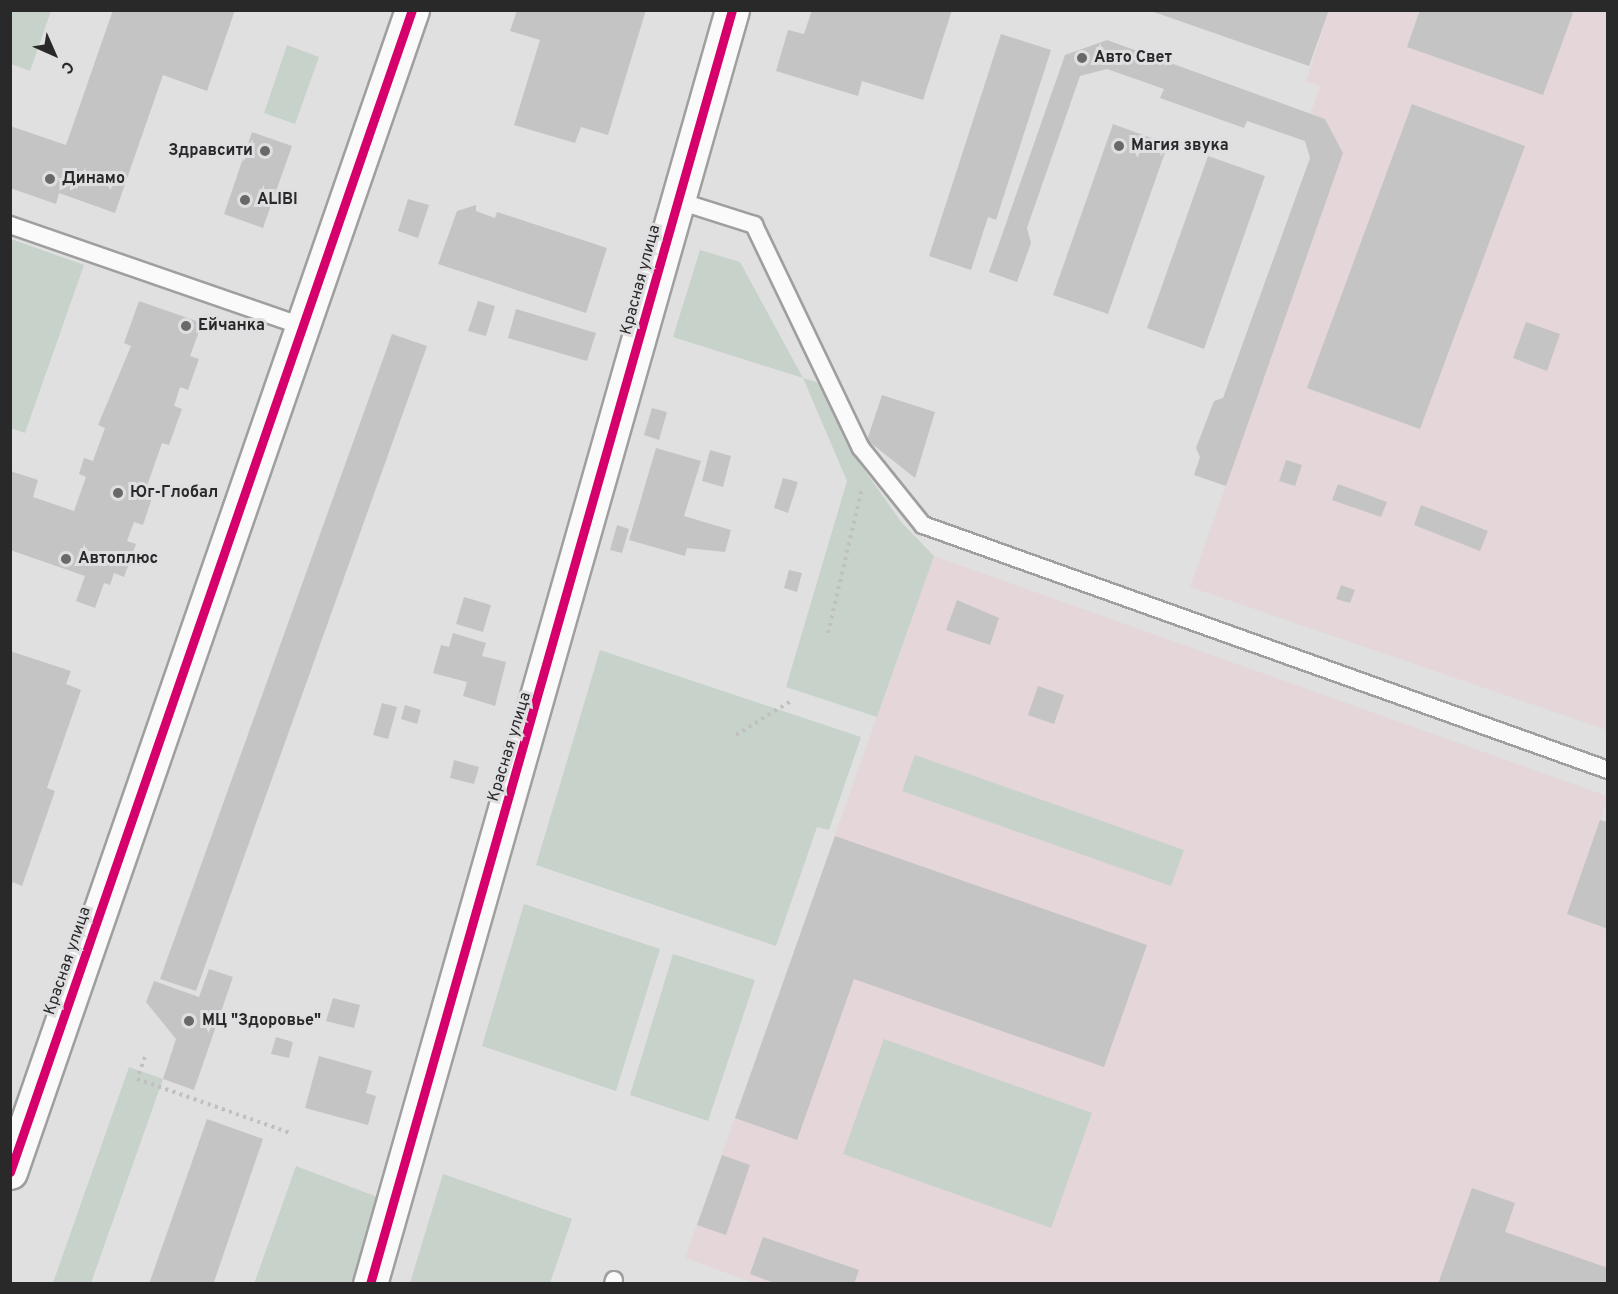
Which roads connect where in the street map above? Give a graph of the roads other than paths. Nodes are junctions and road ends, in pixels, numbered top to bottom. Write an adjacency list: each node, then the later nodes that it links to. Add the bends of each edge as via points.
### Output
1 (412, 10): 5 (street, Красная улица)
2 (732, 10): 3 (street, Красная улица)
3 (679, 201): 6 (lane, via 754,225 869,457 923,525); 8 (street, Красная улица)
4 (10, 225): 5 (lane)
5 (304, 327): 7 (street, Красная улица)
6 (1608, 770)
7 (10, 1172)
8 (370, 1284)

